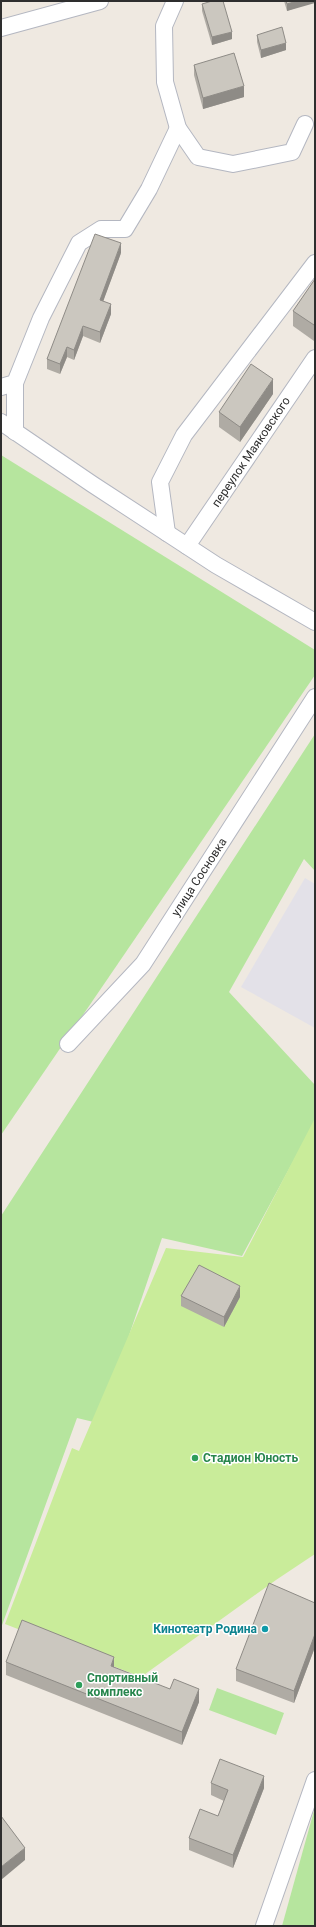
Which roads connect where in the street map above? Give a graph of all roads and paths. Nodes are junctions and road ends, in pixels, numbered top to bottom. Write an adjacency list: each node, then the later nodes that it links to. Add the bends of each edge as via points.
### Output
1 (100, 1): 3 (street)
2 (175, 1): 5 (street, via 164,26 164,82)
3 (1, 28)
4 (305, 124): 5 (street, via 292,152 233,164 198,157)
5 (178, 128): 8 (street, via 149,189 125,229 101,229 79,243)
6 (315, 263): 11 (street, via 184,435 160,482)
7 (315, 358): 12 (street, переулок Маяковского)
8 (8, 385): 10 (street)
9 (1, 422): 10 (street)
10 (15, 432): 11 (street)
11 (167, 533): 12 (street)
12 (187, 546): 13 (street)
13 (315, 622)
14 (315, 697): 15 (street, улица Сосновка, via 143,964)
15 (68, 1044)
16 (315, 1780): 17 (street)
17 (264, 1926)

